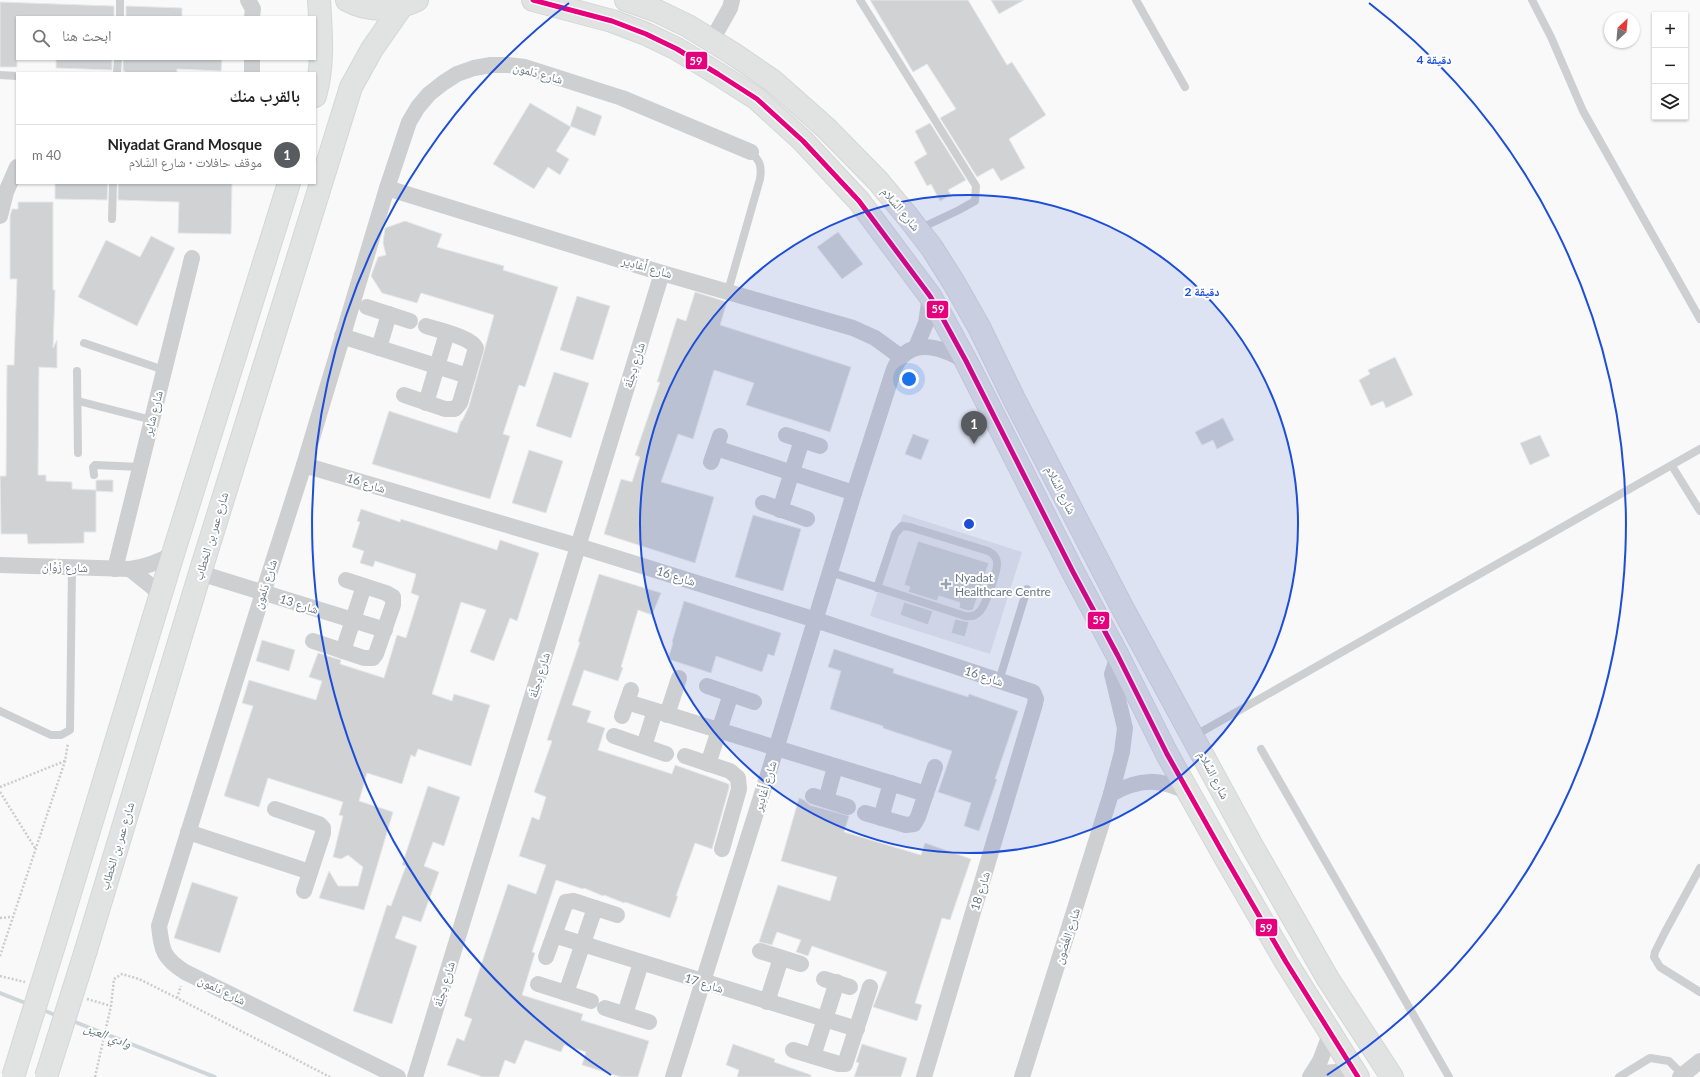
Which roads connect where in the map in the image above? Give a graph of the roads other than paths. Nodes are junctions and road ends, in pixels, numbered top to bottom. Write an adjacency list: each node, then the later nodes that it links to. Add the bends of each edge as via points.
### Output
1 (120, 0): 12 (lane)
2 (248, 0): 13 (street, via 253,9)
3 (319, 0): 22 (street, via 322,47)
4 (347, 0): 11 (street, via 355,5 378,9)
5 (534, 0): 34 (street, via 612,21 646,34 757,99 803,141 859,201)
6 (626, 0): 14 (street, شارع السَّلام, via 657,11)
7 (732, 0): 14 (street)
8 (860, 0): 30 (lane, via 976,186 975,201)
9 (1136, 0): 21 (lane)
10 (1532, 0): 37 (lane, via 1583,110)
11 (410, 3): 77 (street, شارع عمر بن الخطاب, via 385,28 351,87)
12 (120, 16)
13 (252, 16)
14 (712, 40): 30 (street, شارع السَّلام, via 773,81 826,128 878,182)
15 (118, 60): 17 (lane)
16 (252, 60): 18 (street)
17 (117, 72)
18 (252, 72)
19 (0, 75): 20 (lane)
20 (16, 76)
21 (1185, 87)
22 (316, 91)
23 (751, 152): 27 (street, شارع دَلمون, via 622,98 525,67 491,65 458,74 443,83 422,103 410,122); 33 (lane, شارع دَلمون, via 759,160 762,169)
24 (16, 169): 28 (street, via 6,192)
25 (113, 184): 29 (lane)
26 (289, 184): 72 (street)
27 (387, 188): 32 (street, شارع أَغادِير); 41 (street, شارع دَلمون)
28 (0, 216)
29 (112, 219)
30 (918, 229): 102 (street, شارع السَّلام, via 954,283 979,327 1122,609)
31 (192, 258): 48 (street, شارع شاير)
32 (662, 272): 33 (street, شارع أَغادِير); 71 (street, شارع دِجلَة)
33 (728, 291): 45 (street, شارع أَغادِير, via 864,333)
34 (930, 296): 44 (street, via 926,323); 46 (street)
35 (367, 307): 36 (street)
36 (389, 314): 38 (street); 43 (street)
37 (1700, 319)
38 (410, 321)
39 (426, 326): 40 (street)
40 (447, 333): 47 (street); 50 (street, via 475,345 476,353)
41 (342, 336): 43 (street); 61 (street, شارع دَلمون)
42 (84, 343): 48 (lane)
43 (379, 348): 47 (street)
44 (916, 348): 45 (street); 46 (street, via 937,348)
45 (901, 357): 66 (street, شارع أَغادِير, via 891,376)
46 (966, 361): 89 (street)
47 (437, 366): 50 (street); 53 (street)
48 (164, 370): 54 (street, شارع شاير)
49 (77, 371): 52 (lane)
50 (468, 376): 53 (street, via 460,403 454,409)
51 (404, 395): 53 (street)
52 (78, 401): 54 (lane); 60 (lane)
53 (426, 403)
54 (152, 420): 63 (street, شارع شاير)
55 (786, 435): 56 (street)
56 (802, 440): 57 (street); 64 (street)
57 (820, 446)
58 (715, 449): 64 (street)
59 (1700, 449): 62 (lane)
60 (78, 453)
61 (304, 465): 71 (street, شارع 16); 82 (street, شارع دَلمون)
62 (1672, 466): 69 (lane); 102 (lane)
63 (140, 468): 65 (lane, via 94,464); 75 (street, شارع شاير)
64 (792, 473): 66 (street); 68 (street)
65 (94, 475)
66 (854, 493): 76 (street, شارع أَغادِير)
67 (763, 503): 68 (street)
68 (780, 510): 70 (street)
69 (1700, 511)
70 (807, 519)
71 (578, 546): 85 (street, شارع 16); 153 (street, شارع دِجلَة)
72 (173, 554): 75 (street, شارع زُوَّان, via 145,567); 83 (street)
73 (0, 565): 74 (street, شارع زُوَّان)
74 (72, 567): 75 (street, شارع زُوَّان); 98 (lane, via 70,730 61,735 51,735)
75 (122, 569): 83 (street)
76 (830, 572): 80 (lane); 85 (street, شارع أَغادِير)
77 (200, 574): 82 (street, شارع 13); 151 (street, شارع عمر بن الخطاب, bridge)
78 (346, 580): 79 (street)
79 (364, 586): 84 (street); 86 (street, via 393,597)
80 (876, 588): 80 (lane, via 965,616 973,616 981,611 997,563 988,550 902,526 895,534)
81 (1027, 589): 91 (lane)
82 (263, 592): 84 (street, شارع 13); 119 (street, شارع دَلمون)
83 (161, 594): 150 (street, bridge)
84 (353, 620): 86 (street, شارع 13); 88 (street)
85 (816, 620): 91 (street, شارع 16); 104 (street, شارع أَغادِير)
86 (385, 630): 88 (street, via 373,658 364,658)
87 (313, 641): 88 (street)
88 (343, 651)
89 (1118, 656): 96 (street); 114 (street, شارع الغُصُون, via 1112,674 1125,728 1122,752)
90 (679, 678): 99 (street)
91 (999, 681): 97 (street, شارع 16, via 1032,692)
92 (707, 686): 93 (street)
93 (730, 694): 94 (street); 100 (street)
94 (754, 702)
95 (627, 703): 99 (street)
96 (1142, 703): 102 (street, via 1151,710 1168,732 1176,736); 112 (street)
97 (1035, 704): 155 (street, شارع 18)
98 (0, 711)
99 (661, 713): 100 (street); 103 (street)
100 (719, 731): 104 (street); 108 (street)
101 (614, 736): 103 (street)
102 (1193, 736): 112 (street, via 1181,756); 158 (street, شارع السَّلام, via 1328,979)
103 (644, 746): 106 (street)
104 (776, 749): 109 (street); 133 (street, شارع أَغادِير)
105 (1261, 749): 159 (lane)
106 (666, 754)
107 (685, 756): 108 (street)
108 (708, 764): 120 (street, via 735,774 740,784)
109 (835, 767): 111 (street); 115 (street, via 820,798)
110 (935, 767): 113 (street)
111 (891, 783): 113 (street); 118 (street)
112 (1184, 785): 114 (street, via 1142,782 1126,786); 144 (street, via 1286,962)
113 (926, 794): 118 (street, via 914,824 906,825)
114 (1111, 794): 156 (street, شارع الغُصُون)
115 (848, 807)
116 (275, 809): 122 (street, via 319,824 323,828)
117 (865, 813): 118 (street)
118 (881, 818)
119 (188, 832): 122 (street); 152 (street, شارع دَلمون, via 159,926 164,953 172,964)
120 (722, 848)
121 (1700, 868): 137 (lane, via 1654,957 1660,967)
122 (310, 872): 123 (street)
123 (304, 890)
124 (595, 908): 125 (street); 126 (street, via 574,901 566,902); 127 (street)
125 (617, 914)
126 (554, 935): 127 (street, شارع 17); 129 (street)
127 (583, 944): 131 (street, شارع 17); 138 (street)
128 (760, 951): 130 (street)
129 (546, 958)
130 (781, 958): 132 (street); 139 (street)
131 (641, 963): 133 (street, شارع 17); 140 (street)
132 (801, 964)
133 (704, 982): 139 (street, شارع 17); 154 (street, شارع أَغادِير)
134 (837, 983): 141 (street)
135 (538, 984): 138 (street)
136 (870, 987): 143 (street)
137 (1700, 992)
138 (566, 993): 140 (street)
139 (768, 1002): 141 (street, شارع 17)
140 (625, 1014): 142 (street)
141 (825, 1020): 143 (street, شارع 17); 146 (street)
142 (649, 1022)
143 (857, 1029): 146 (street, via 845,1064)
144 (1330, 1032): 148 (street, via 1326,1047); 157 (street)
145 (793, 1050): 146 (street)
146 (813, 1056)
147 (1700, 1061): 149 (street)
148 (1311, 1076): 157 (street, via 1336,1072)
149 (1681, 1076): 160 (lane, via 1669,1061 1650,1058)
150 (13, 1077)
151 (46, 1077)
152 (398, 1077)
153 (415, 1077)
154 (673, 1077)
155 (924, 1077)
156 (1022, 1077)
157 (1357, 1077)
158 (1392, 1077)
159 (1449, 1077)
160 (1619, 1077)

